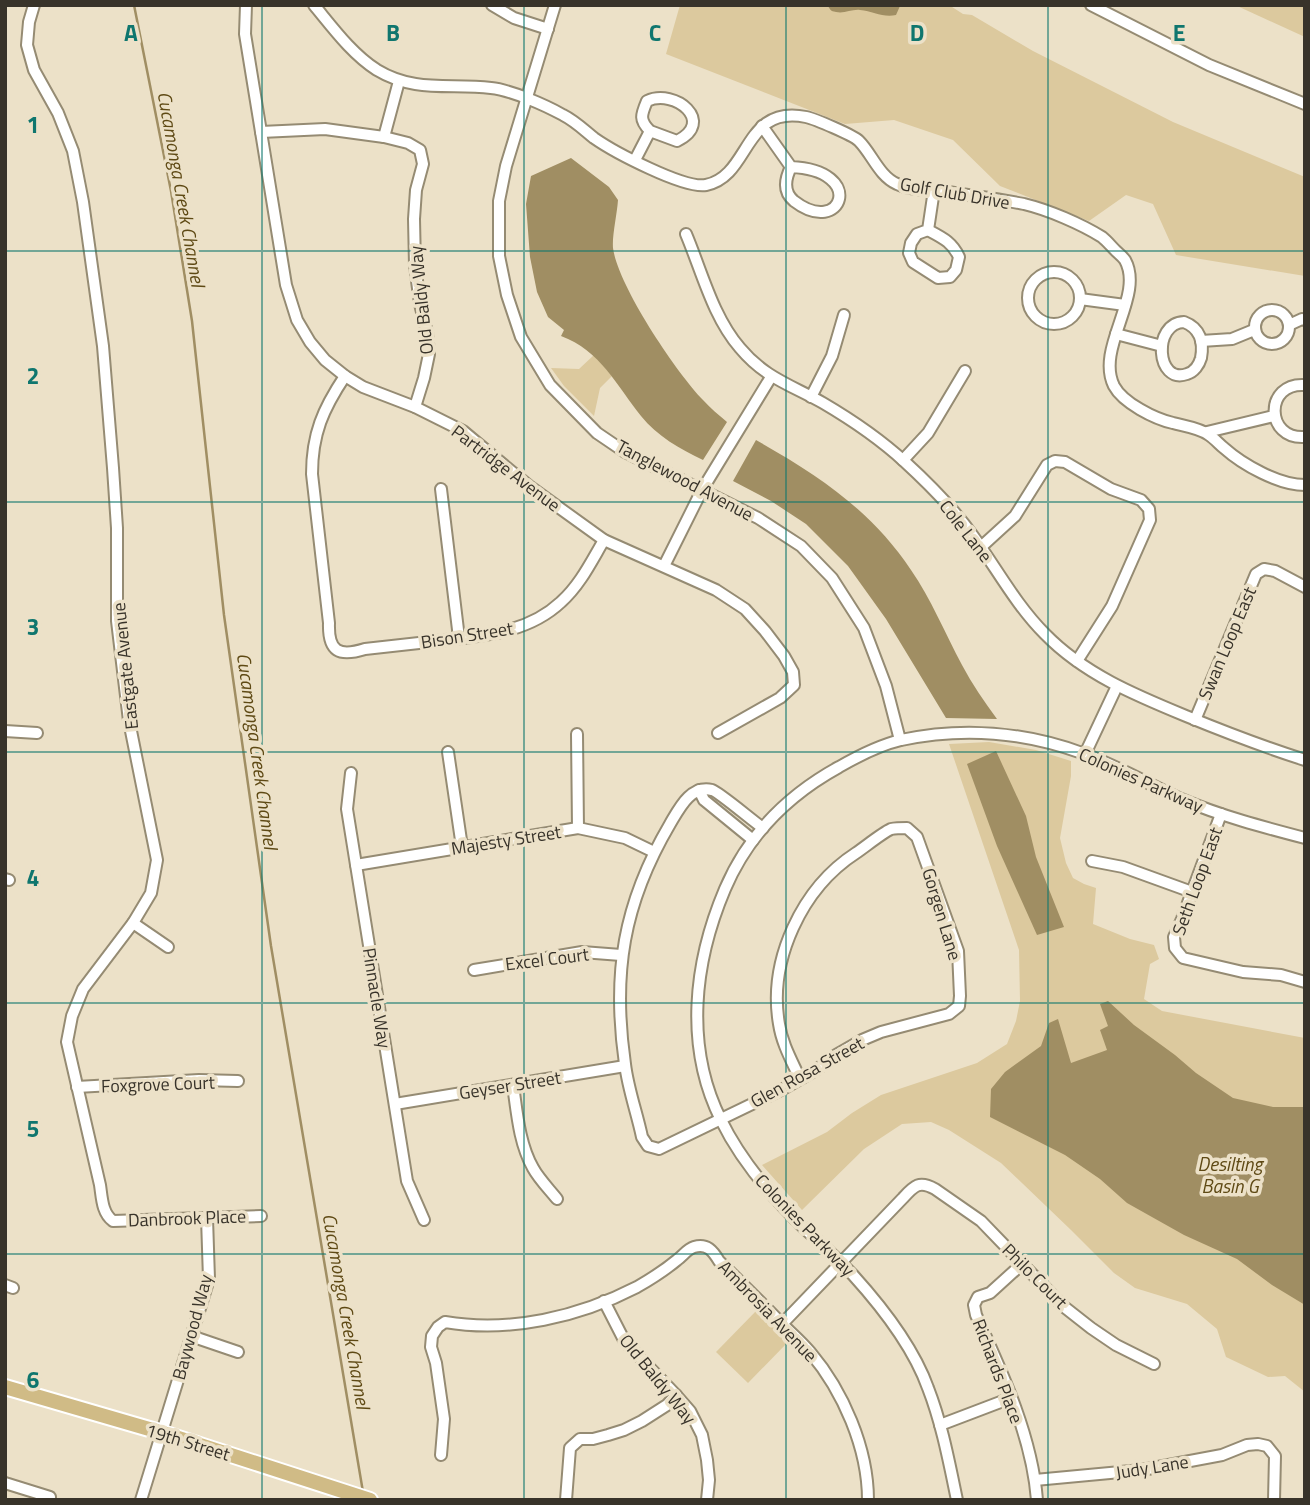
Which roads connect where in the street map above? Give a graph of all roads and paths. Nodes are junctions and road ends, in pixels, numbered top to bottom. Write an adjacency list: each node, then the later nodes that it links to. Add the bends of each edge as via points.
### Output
1 (34, 5): 70 (street, Eastgate Avenue, via 27,45 34,70 73,150 103,346 117,528 117,621 129,722 157,860 151,893)
2 (246, 5): 13 (street, Partridge Avenue, via 244,34)
3 (314, 5): 8 (street, via 348,46)
4 (492, 5): 7 (street)
5 (555, 5): 7 (street, Tanglewood Avenue)
6 (1091, 5): 10 (street, via 1209,65)
7 (548, 29): 9 (street, Tanglewood Avenue)
8 (400, 81): 9 (street, via 418,86 492,88); 14 (street)
9 (527, 99): 15 (street, via 566,116); 41 (street, Tanglewood Avenue, via 499,201 499,256 521,337 550,385 597,433)
10 (1305, 104)
11 (762, 126): 15 (street, via 723,178 707,185 672,179); 16 (street); 17 (street, Golf Club Drive, via 782,115 807,117 857,138 890,180)
12 (650, 131): 12 (street, via 677,141 687,137 692,128 691,112 667,98 647,101 641,114); 15 (street)
13 (261, 132): 14 (street, via 325,129); 30 (street, Partridge Avenue, via 286,285 298,320 325,360)
14 (384, 137): 34 (street, Old Baldy Way, via 420,150 423,163 416,190 415,265 429,354)
15 (635, 160)
16 (791, 167): 16 (street, via 785,187 792,200 822,213 833,209 839,201 837,184 808,168)
17 (934, 190): 18 (street); 21 (street, Golf Club Drive, via 1027,205 1105,239 1125,260 1130,281)
18 (928, 230): 18 (street, via 917,234 909,253 937,278 950,277 959,257 954,247)
19 (686, 234): 31 (street, Cole Lane, via 723,322 739,347)
20 (1080, 299): 20 (street, via 1074,282 1060,272 1035,279 1027,296 1031,312 1052,324 1068,320); 21 (street)
21 (1125, 304): 26 (street, Golf Club Drive)
22 (844, 316): 33 (street, via 832,356)
23 (1305, 320): 24 (street)
24 (1289, 325): 25 (street, via 1287,336 1277,344 1265,344); 25 (street, via 1280,312 1269,310 1259,315)
25 (1254, 330): 27 (street, via 1232,339)
26 (1116, 334): 28 (street); 36 (street, Golf Club Drive, via 1110,363 1114,385 1126,401 1165,421)
27 (1201, 341): 28 (street, via 1199,332 1184,322 1166,332); 28 (street, via 1199,363 1186,375 1176,376 1164,364)
28 (1162, 345)
29 (965, 371): 38 (street, via 928,433)
30 (345, 376): 34 (street, Partridge Avenue); 46 (street, Bison Street, via 323,413 312,456 328,638 334,649 351,653)
31 (771, 377): 33 (street, Cole Lane); 41 (street)
32 (1305, 384): 35 (street, via 1282,391)
33 (811, 397): 38 (street, Cole Lane)
34 (415, 407): 42 (street, Partridge Avenue, via 463,431)
35 (1274, 416): 36 (street); 37 (street, via 1283,431)
36 (1207, 432): 39 (street, via 1244,463 1293,485)
37 (1305, 437)
38 (903, 460): 43 (street, Cole Lane, via 958,516)
39 (1305, 485)
40 (441, 489): 46 (street)
41 (702, 490): 44 (street); 54 (street, Tanglewood Avenue, via 801,546 832,578 864,628)
42 (604, 540): 44 (street, Partridge Avenue); 46 (street, Bison Street, via 579,584 540,619 518,629)
43 (981, 547): 47 (street, Cole Lane, via 1027,614); 47 (street, via 1015,516 1047,465 1055,461 1141,500 1149,509 1150,520 1112,606)
44 (664, 566): 52 (street, Partridge Avenue, via 745,609 793,672 794,685 780,698)
45 (1305, 587): 49 (street, Swan Loop East, via 1275,571 1264,569 1256,574)
46 (459, 638)
47 (1077, 661): 48 (street, Cole Lane)
48 (1117, 686): 49 (street, Cole Lane); 56 (street)
49 (1195, 720): 57 (street, Cole Lane)
50 (5, 731): 51 (street)
51 (37, 733)
52 (718, 733)
53 (577, 734): 61 (street)
54 (900, 740): 56 (street, Colonies Parkway, via 992,733); 62 (street, Colonies Parkway, via 821,777 783,805)
55 (448, 752): 65 (street)
56 (1085, 754): 60 (street, Colonies Parkway)
57 (1305, 760)
58 (351, 773): 68 (street, Pinnacle Way, via 347,809)
59 (699, 790): 62 (street, via 713,790); 64 (street, via 704,800); 66 (street, via 686,798)
60 (1220, 814): 63 (street, Colonies Parkway); 69 (street, Seth Loop East)
61 (578, 828): 65 (street, Majesty Street); 66 (street, Majesty Street, via 625,838)
62 (762, 828): 64 (street, Colonies Parkway)
63 (1305, 838)
64 (753, 840): 82 (street, Colonies Parkway, via 716,910 698,981 699,1048)
65 (462, 847): 68 (street, Majesty Street)
66 (654, 852): 72 (street, via 637,893)
67 (1092, 861): 69 (street)
68 (356, 864): 81 (street, Pinnacle Way)
69 (1192, 892): 74 (street, Seth Loop East, via 1174,937 1183,958)
70 (133, 923): 71 (street); 80 (street, Eastgate Avenue, via 83,989 72,1016 67,1042)
71 (168, 947)
72 (621, 955): 73 (street, Excel Court, via 582,951); 76 (street, via 619,1007)
73 (474, 970)
74 (1305, 982)
75 (959, 1006): 77 (street, Glen Rosa Street, via 949,1014 862,1040); 77 (street, Gorgen Lane, via 958,951 917,836 907,828 892,829 832,871 809,898 792,929 781,963 777,1004 785,1048)
76 (625, 1066): 79 (street, Geyser Street); 82 (street, Glen Rosa Street, via 648,1146 659,1149)
77 (800, 1079): 82 (street, Glen Rosa Street)
78 (238, 1082): 80 (street, Foxgrove Court)
79 (513, 1085): 81 (street, Geyser Street); 83 (street, via 528,1159)
80 (78, 1087): 87 (street, Eastgate Avenue, via 104,1207)
81 (395, 1104): 86 (street, Pinnacle Way, via 407,1181)
82 (720, 1119): 88 (street, Colonies Parkway, via 765,1188)
83 (557, 1199)
84 (261, 1216): 85 (street, Danbrook Place)
85 (207, 1219): 87 (street, Danbrook Place); 92 (street, Baywood Way, via 209,1279)
86 (424, 1220)
87 (113, 1221)
88 (840, 1262): 89 (street, Philo Court, via 920,1184 929,1185 981,1221); 91 (street); 98 (street, Colonies Parkway, via 906,1345 927,1384)
89 (1022, 1264): 94 (street, Philo Court, via 1091,1328); 97 (street, Richards Place, via 974,1305)
90 (604, 1301): 91 (street, Ambrosia Avenue, via 638,1286 702,1245); 96 (street, Old Baldy Way, via 625,1342); 100 (street, via 518,1324 445,1322 438,1326 431,1346 444,1419)
91 (782, 1324): 108 (street, Ambrosia Avenue, via 811,1352 844,1405 864,1465)
92 (191, 1336): 93 (street); 99 (street, Baywood Way)
93 (238, 1352)
94 (1154, 1364)
95 (5, 1387): 99 (main road, 19th Street)
96 (677, 1395): 106 (street, via 624,1430 580,1440 570,1448); 107 (street, Old Baldy Way, via 702,1435 709,1480)
97 (1011, 1398): 98 (street); 101 (street, Richards Place)
98 (940, 1425): 109 (street, Colonies Parkway)
99 (163, 1433): 104 (street, Baywood Way); 105 (main road, 19th Street)
100 (441, 1455)
101 (1035, 1480): 110 (street, Richards Place); 111 (street, Judy Lane, via 1142,1470 1258,1444 1267,1446 1275,1456)
102 (5, 1483): 103 (street)
103 (50, 1499)
104 (141, 1500)
105 (370, 1500)
106 (566, 1500)
107 (707, 1500)
108 (868, 1500)
109 (957, 1500)
110 (1037, 1500)
111 (1274, 1500)

